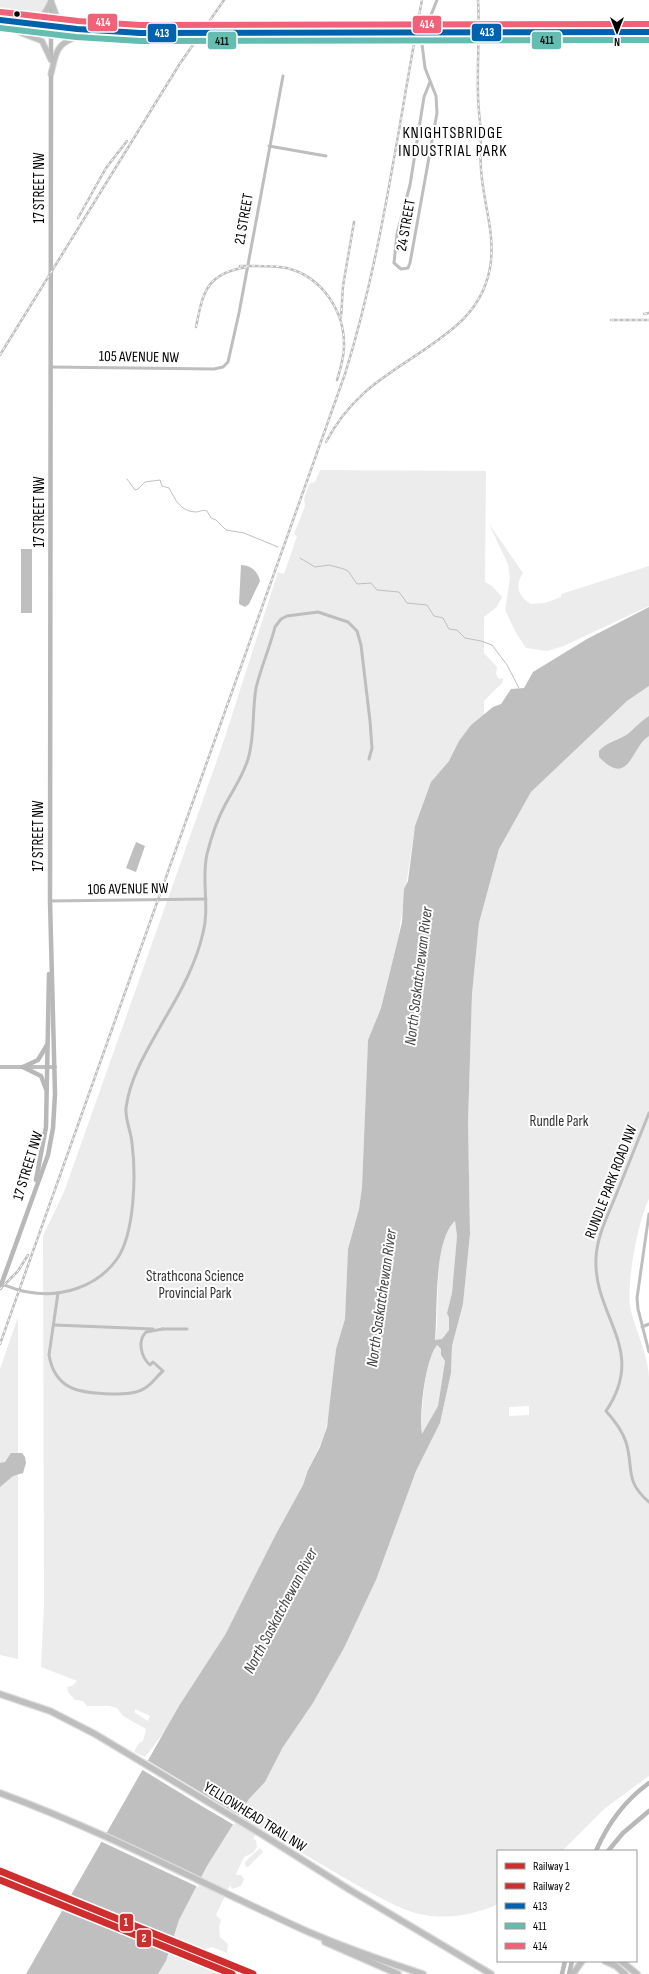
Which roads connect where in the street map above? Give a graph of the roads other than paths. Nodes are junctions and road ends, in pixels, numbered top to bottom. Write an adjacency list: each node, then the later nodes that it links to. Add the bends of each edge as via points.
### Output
1 (437, 0): 16 (street, via 423,36 422,55)
2 (51, 1): 4 (main road, via 45,14); 5 (main road); 7 (main road, via 57,17)
3 (0, 20): 4 (main road)
4 (23, 23): 5 (main road)
5 (51, 26): 7 (main road); 10 (main road)
6 (0, 28): 8 (main road)
7 (77, 29): 9 (main road, bridge, via 140,33)
8 (11, 30): 10 (main road); 13 (main road, via 42,41)
9 (649, 32)
10 (51, 34): 11 (main road); 13 (main road)
11 (81, 36): 12 (main road, bridge, via 174,40); 14 (main road, via 66,41 58,48)
12 (649, 39)
13 (51, 60): 14 (main road, 17 STREET NW)
14 (52, 74): 20 (main road, 17 STREET NW)
15 (283, 76): 17 (street, 21 STREET)
16 (430, 82): 16 (street, 24 STREET, via 424,97 410,185 397,234 394,263 401,269 408,268 410,263 437,113 436,96)
17 (269, 146): 18 (street); 19 (street, 21 STREET, via 239,314 229,359)
18 (326, 156)
19 (225, 365): 20 (street, 105 AVENUE NW, via 214,369)
20 (51, 367): 23 (main road, 17 STREET NW)
21 (369, 759): 22 (street, via 372,748 370,721 361,644 357,631 348,622 318,612 293,614 281,619 275,627 256,689 248,758 221,813 206,855)
22 (206, 899): 23 (street, 106 AVENUE NW); 35 (street, via 207,912 203,934 192,967 145,1056 128,1096 126,1115 134,1170 127,1240 118,1258 106,1271 75,1290)
23 (50, 901): 24 (main road, 17 STREET NW)
24 (50, 950): 25 (main road, 17 STREET NW); 28 (main road, 17 STREET NW)
25 (48, 1043): 27 (main road, via 38,1060); 29 (main road, 17 STREET NW)
26 (0, 1067): 27 (street)
27 (23, 1067): 29 (street); 30 (main road, via 40,1076)
28 (55, 1067): 29 (street); 32 (main road, 17 STREET NW, via 49,1148)
29 (48, 1068): 30 (main road)
30 (48, 1094): 32 (main road, via 44,1141)
31 (649, 1113): 42 (street, RUNDLE PARK ROAD NW, via 601,1233 596,1259 597,1282 618,1341 622,1362 620,1386 606,1411 624,1436 634,1485)
32 (31, 1201): 34 (main road, 17 STREET NW)
33 (649, 1214): 38 (street, via 637,1298)
34 (1, 1286): 35 (street, via 29,1292)
35 (58, 1293): 37 (street)
36 (649, 1324): 38 (street)
37 (55, 1325): 39 (street); 39 (street, via 49,1355 53,1370 68,1387 100,1394 125,1394 150,1385 163,1371 153,1362 150,1365 144,1358 142,1340 146,1332)
38 (642, 1327): 41 (street)
39 (163, 1329): 40 (street)
40 (187, 1329)
41 (649, 1352)
42 (649, 1502)
43 (0, 1694): 57 (highway, YELLOWHEAD TRAIL NW, via 62,1717 116,1747)
44 (649, 1783): 49 (main road, via 619,1809)
45 (0, 1794): 47 (highway)
46 (0, 1797): 47 (highway)
47 (27, 1803): 51 (highway)
48 (648, 1813): 50 (main road, via 623,1833)
49 (596, 1850)
50 (609, 1850)
51 (305, 1930): 58 (highway, via 332,1946); 59 (highway)
52 (565, 1962): 62 (main road)
53 (572, 1962): 63 (main road)
54 (581, 1962): 64 (highway)
55 (607, 1962): 65 (highway)
56 (622, 1962): 66 (highway)
57 (475, 1964): 60 (highway, YELLOWHEAD TRAIL NW); 61 (highway)
58 (398, 1974)
59 (423, 1974)
60 (491, 1974)
61 (496, 1974)
62 (562, 1974)
63 (569, 1974)
64 (572, 1974)
65 (626, 1974)
66 (637, 1974)

